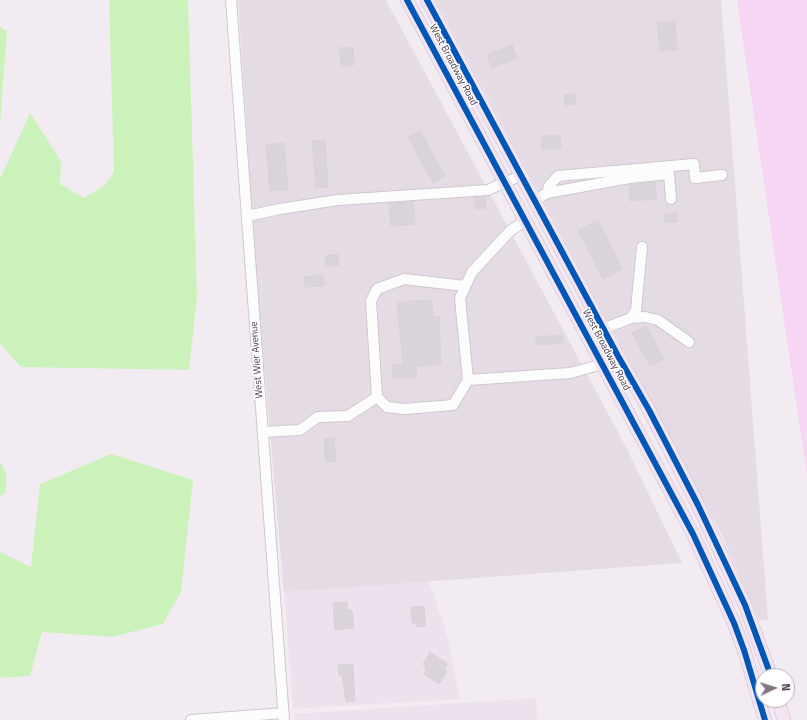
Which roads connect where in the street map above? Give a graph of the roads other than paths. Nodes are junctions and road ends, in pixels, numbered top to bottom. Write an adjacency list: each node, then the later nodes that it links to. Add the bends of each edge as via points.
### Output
1 (230, 0): 10 (street, West Wier Avenue)
2 (427, 0): 4 (main road, West Broadway Road)
3 (412, 2): 6 (main road, West Broadway Road)
4 (522, 175): 6 (street); 8 (main road, West Broadway Road)
5 (722, 175): 7 (street, via 695,178 694,164 558,176 549,186)
6 (505, 182): 10 (street, via 488,190 338,200); 11 (main road, West Broadway Road)
7 (547, 193): 8 (street); 9 (street, via 629,178 669,174)
8 (535, 200): 15 (main road, West Broadway Road)
9 (671, 200)
10 (246, 216): 22 (street, West Wier Avenue)
11 (525, 221): 13 (street, via 510,231 472,272); 16 (main road, West Broadway Road)
12 (642, 247): 14 (street, via 636,310)
13 (465, 286): 20 (street, via 460,298); 21 (street, via 404,279 378,289 371,301)
14 (631, 318): 15 (street); 17 (street, via 658,320)
15 (604, 328): 16 (street); 18 (main road, West Broadway Road)
16 (587, 335): 19 (main road, West Broadway Road)
17 (689, 342)
18 (618, 356): 19 (street); 23 (main road, West Broadway Road, via 649,410)
19 (603, 364): 20 (street, via 570,373); 24 (main road, West Broadway Road)
20 (468, 380): 21 (street, via 453,405 404,409 387,407)
21 (377, 397): 22 (street, via 348,416 318,417 300,430)
22 (262, 432): 27 (street, West Wier Avenue)
23 (715, 539): 24 (main road); 25 (main road, West Broadway Road, via 745,605)
24 (699, 547): 29 (main road, West Broadway Road, via 742,643)
25 (767, 668)
26 (780, 708): 30 (main road)
27 (284, 717): 28 (street)
28 (191, 720)
29 (765, 720)
30 (784, 720)

